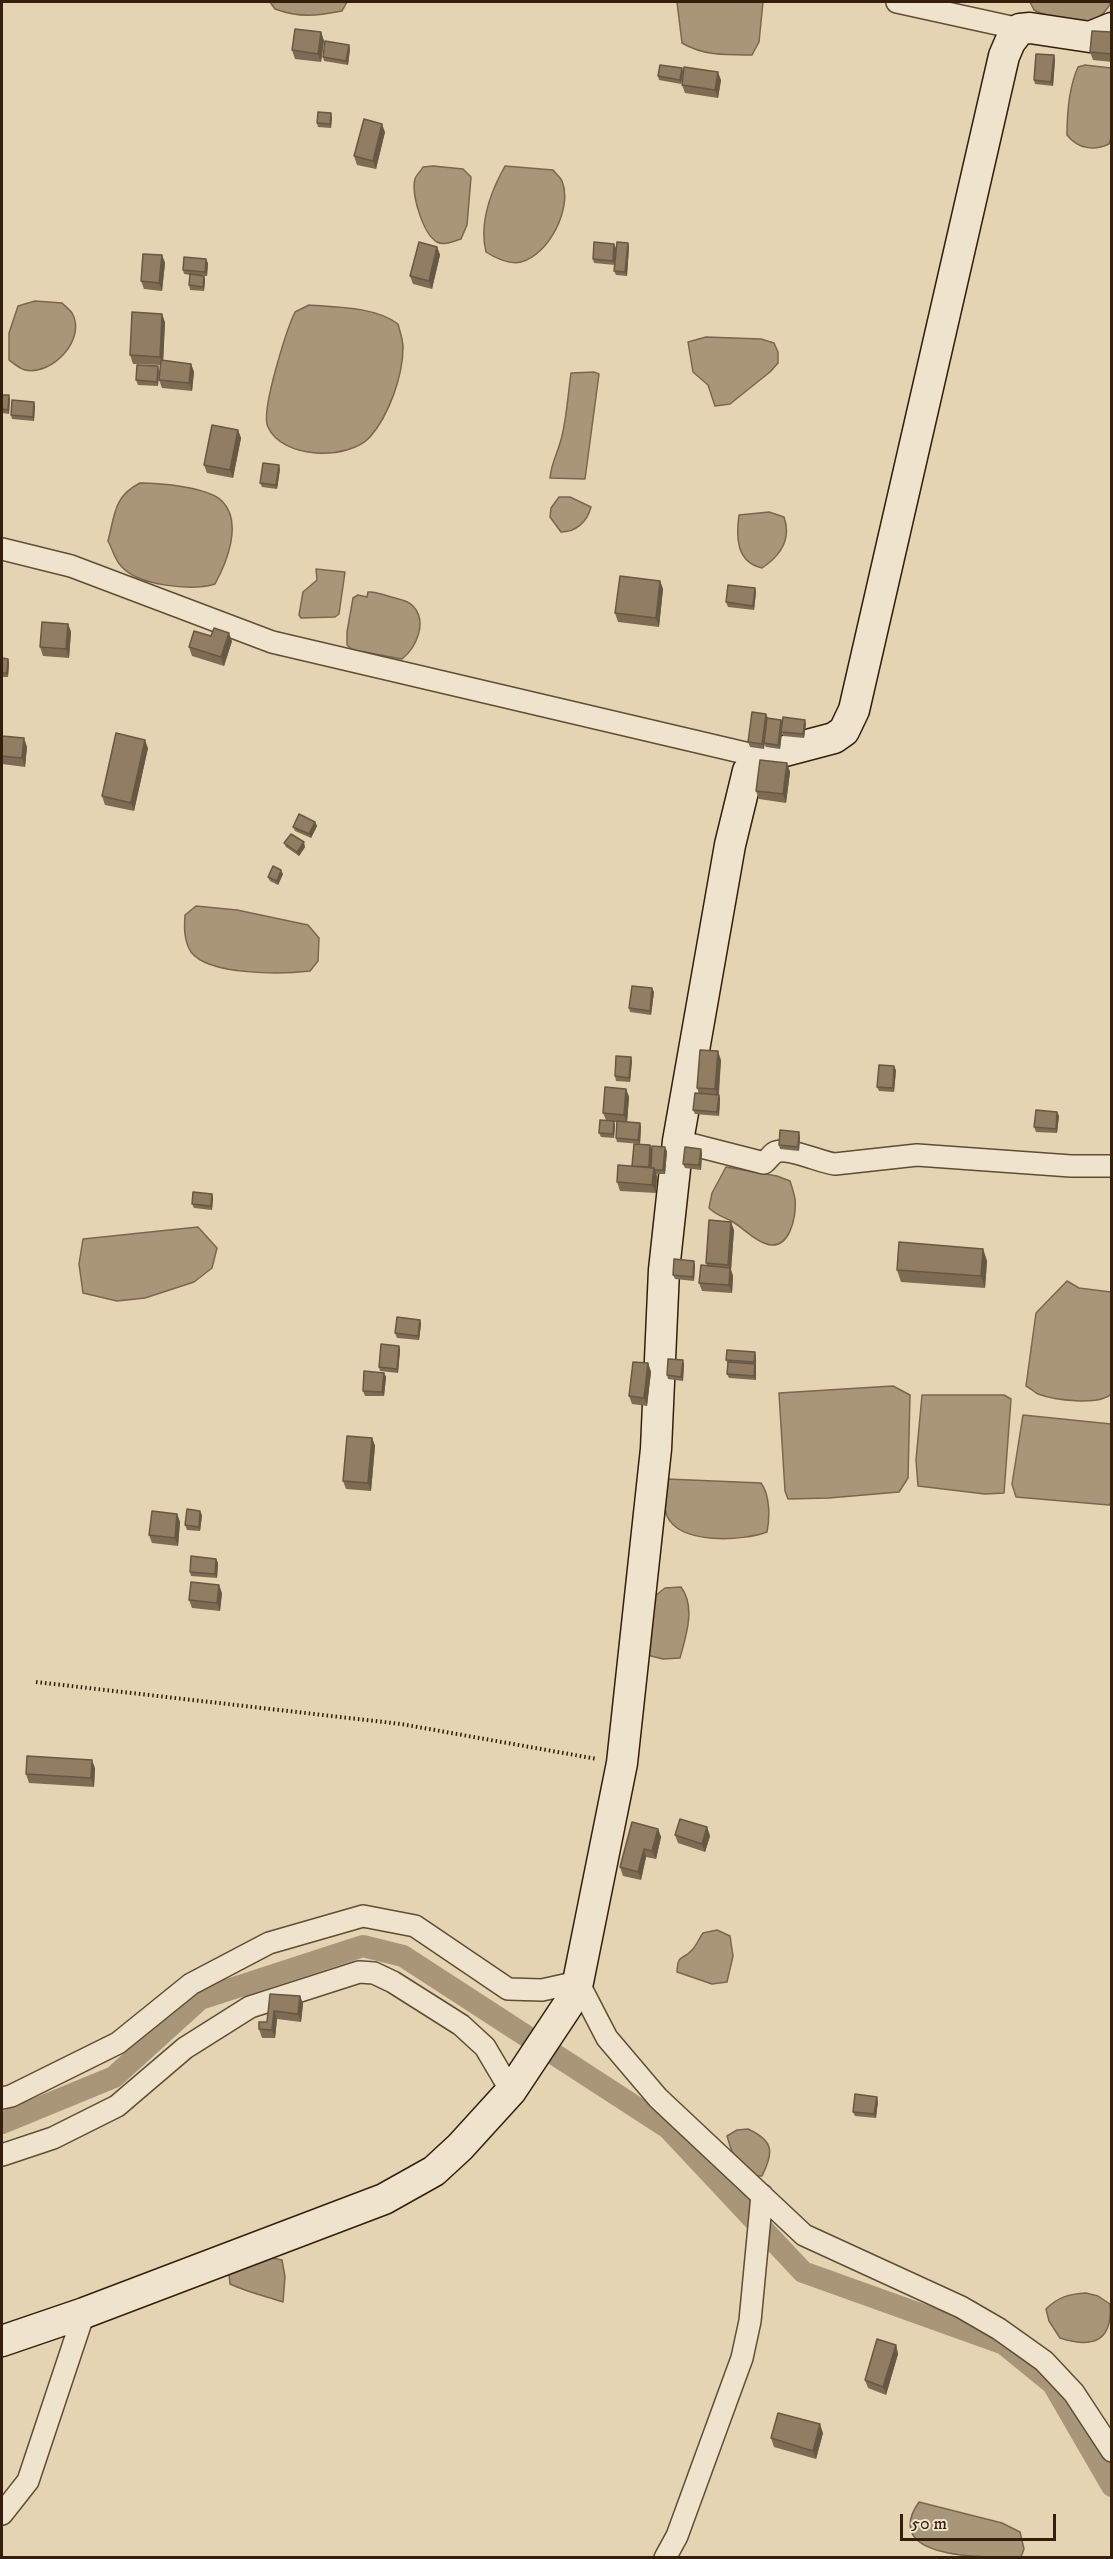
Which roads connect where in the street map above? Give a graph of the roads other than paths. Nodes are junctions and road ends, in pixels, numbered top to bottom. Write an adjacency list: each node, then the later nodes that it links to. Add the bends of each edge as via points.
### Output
1 (897, 2): 3 (street)
2 (1112, 28): 3 (main road, via 1090,37)
3 (1020, 29): 5 (main road, via 1004,56 854,710 844,731 834,738)
4 (2, 549): 5 (street, via 71,566 272,642)
5 (762, 757): 6 (main road, via 748,771 730,845)
6 (678, 1141): 7 (street, via 764,1163 781,1150 835,1164 917,1155); 8 (main road, via 664,1270 656,1449 622,1763)
7 (1112, 1166)
8 (573, 1994): 9 (main road); 10 (street, via 508,1989 415,1926 363,1916 269,1943 191,1984 118,2043); 12 (street, via 658,2098)
9 (514, 2087): 11 (street, via 484,2047 461,2025 393,1982 375,1973 359,1972 250,2007 185,2048 117,2106 53,2138); 13 (main road, via 434,2171 384,2199)
10 (2, 2098)
11 (2, 2155)
12 (762, 2196): 15 (street, via 804,2235 961,2307 1044,2361 1074,2393); 17 (street, via 750,2321 742,2358 677,2536)
13 (84, 2313): 14 (main road); 16 (street, via 28,2481)
14 (2, 2341)
15 (1112, 2451)
16 (2, 2514)
17 (665, 2558)

